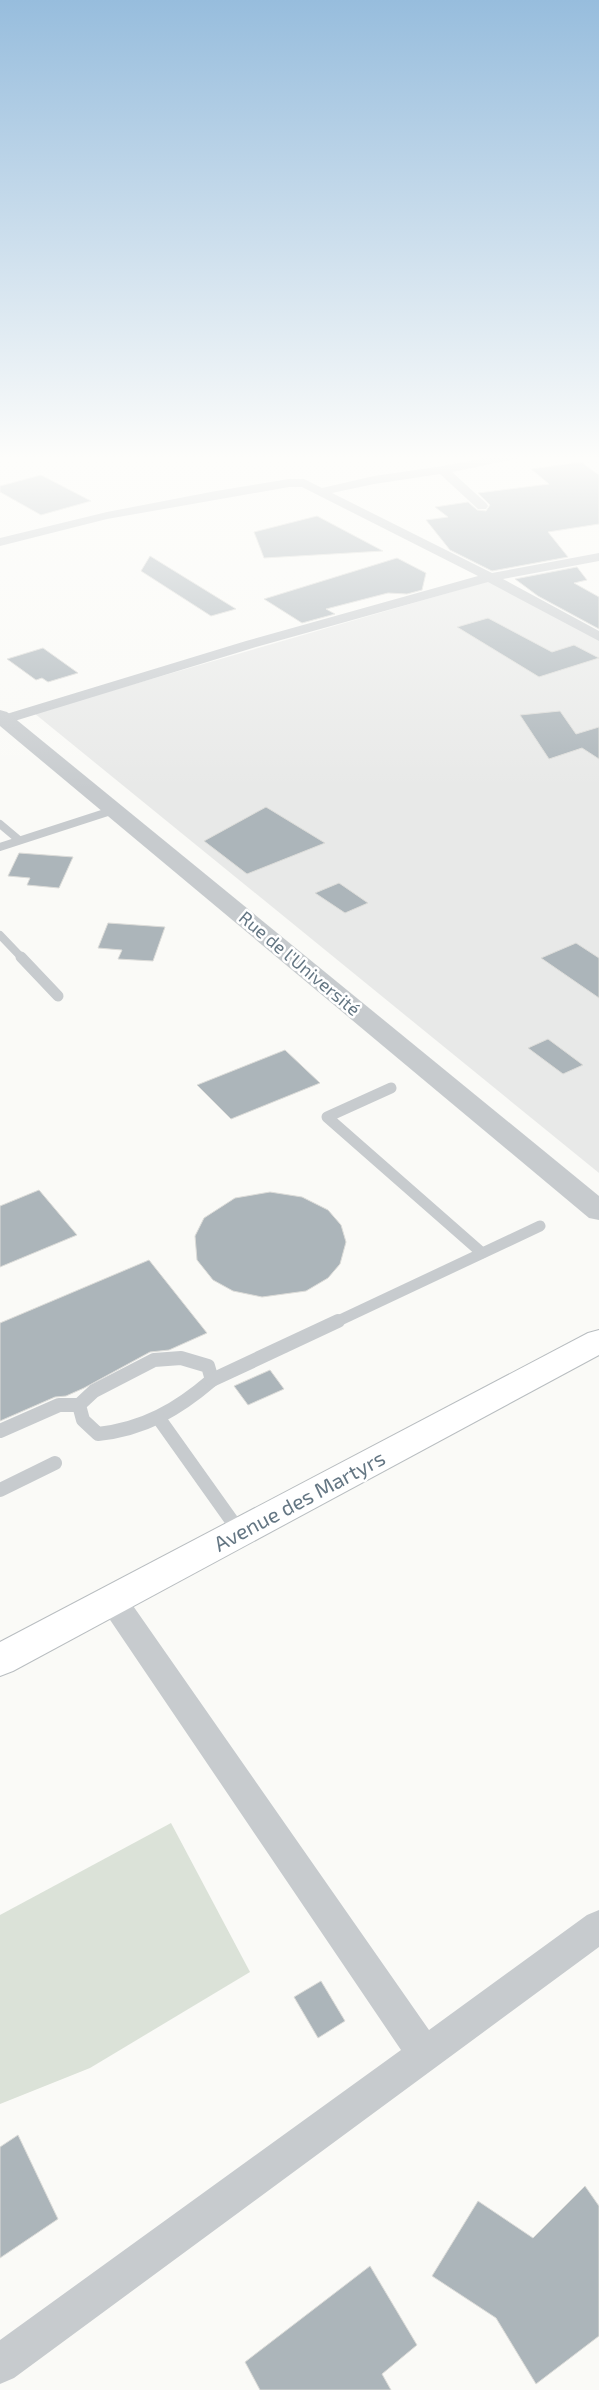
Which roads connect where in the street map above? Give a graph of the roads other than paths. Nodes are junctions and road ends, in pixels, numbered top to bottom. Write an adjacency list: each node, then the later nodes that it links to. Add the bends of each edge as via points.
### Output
1 (468, 566): 3 (street)
2 (552, 566): 3 (street)
3 (490, 577): 4 (street); 5 (street)
4 (599, 637)
5 (2, 718): 6 (street, Rue de l'Université)
6 (114, 810): 8 (lane); 13 (street, Rue de l'Université)
7 (0, 824): 8 (lane)
8 (19, 840): 9 (lane)
9 (0, 847)
10 (0, 936): 11 (lane)
11 (58, 996)
12 (391, 1088): 15 (lane, via 327,1117)
13 (599, 1211)
14 (540, 1226): 15 (lane)
15 (482, 1253): 17 (lane)
16 (599, 1341): 23 (main road, Avenue des Martyrs)
17 (212, 1380): 18 (lane, via 208,1366 181,1358 154,1360 94,1391); 19 (lane)
18 (79, 1405): 19 (lane, via 84,1420 98,1434 114,1433); 20 (lane, via 59,1405)
19 (160, 1420): 23 (lane)
20 (0, 1431)
21 (55, 1463): 22 (lane)
22 (0, 1490)
23 (240, 1531): 24 (main road, Avenue des Martyrs)
24 (112, 1599): 25 (main road, Avenue des Martyrs); 27 (street)
25 (0, 1660)
26 (599, 1927): 27 (street)
27 (424, 2053): 28 (street)
28 (0, 2364)

